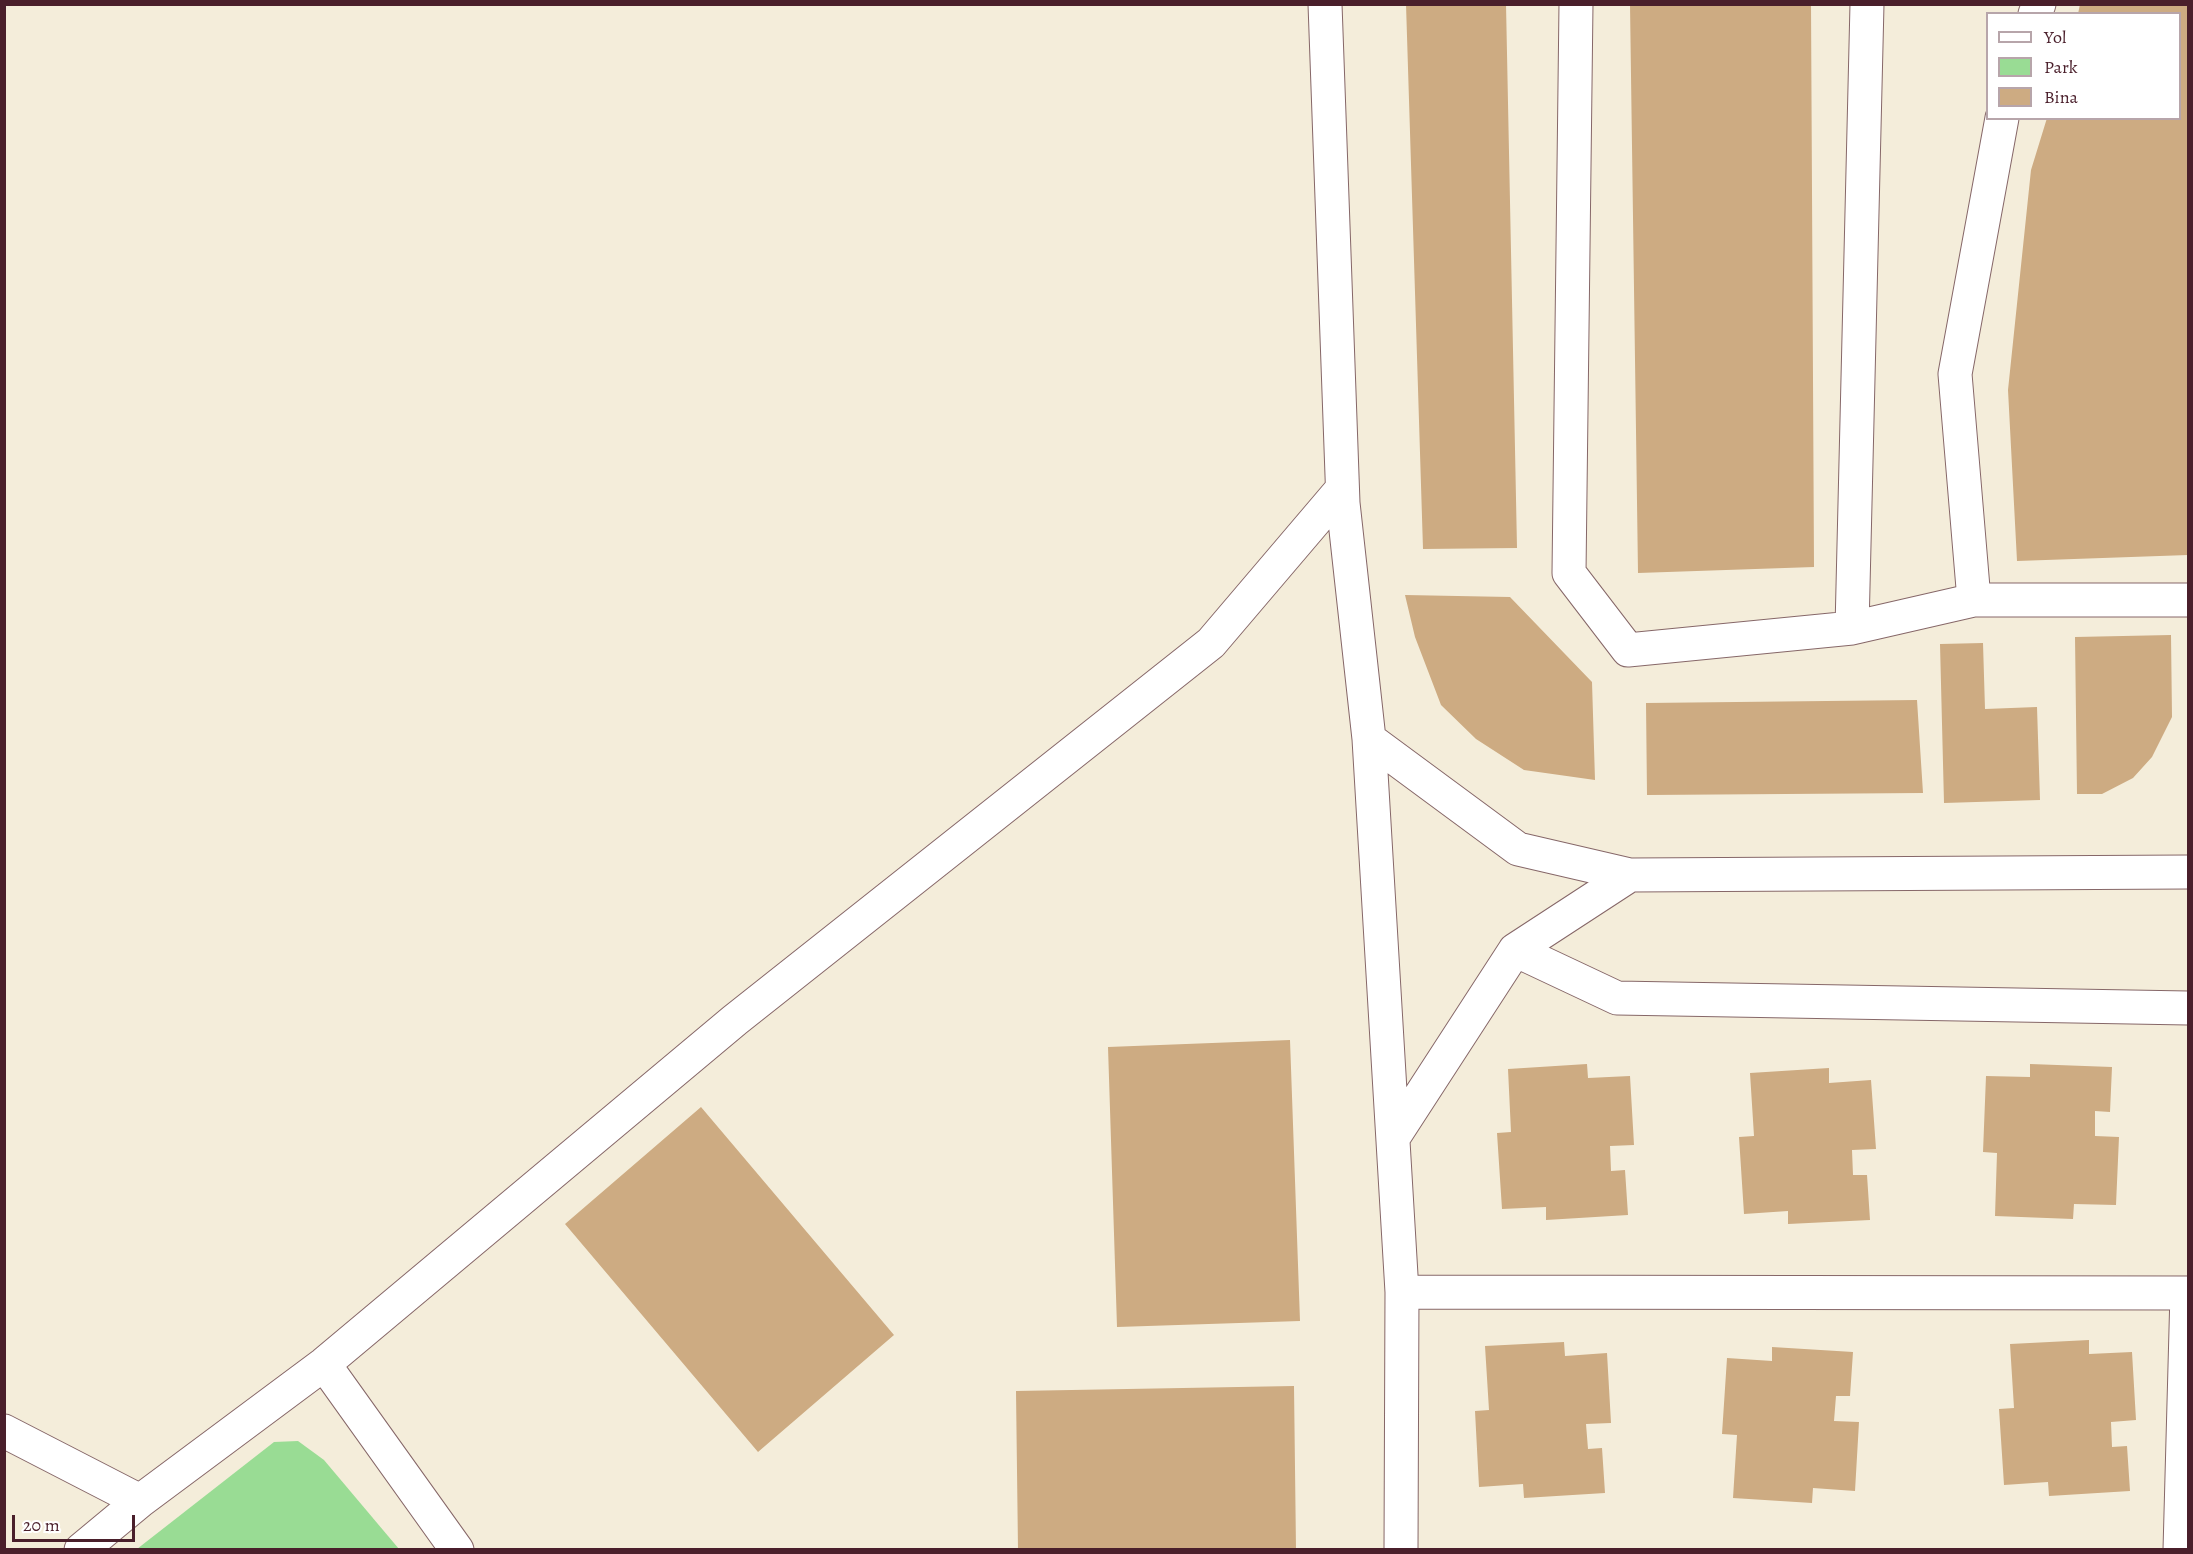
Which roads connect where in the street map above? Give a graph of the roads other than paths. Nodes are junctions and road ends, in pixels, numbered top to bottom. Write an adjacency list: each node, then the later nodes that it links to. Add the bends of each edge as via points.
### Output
1 (1324, 4): 5 (street)
2 (1576, 4): 8 (street, via 1569,573 1628,650)
3 (1868, 4): 8 (street)
4 (2002, 120): 6 (street, via 1955,374)
5 (1342, 489): 9 (street); 17 (street, via 1211,643 735,1020)
6 (1974, 600): 7 (street); 8 (street)
7 (2188, 600)
8 (1852, 628)
9 (1369, 739): 11 (street, via 1518,849); 14 (street)
10 (2188, 872): 11 (street)
11 (1630, 874): 12 (street)
12 (1515, 950): 13 (street, via 1617,998); 14 (street)
13 (2188, 1008)
14 (1393, 1138): 15 (street)
15 (1402, 1292): 16 (street); 22 (street)
16 (2188, 1293): 23 (street)
17 (324, 1364): 19 (street); 21 (street)
18 (4, 1431): 19 (street)
19 (140, 1501): 20 (street)
20 (81, 1550)
21 (457, 1550)
22 (1401, 1550)
23 (2180, 1550)

